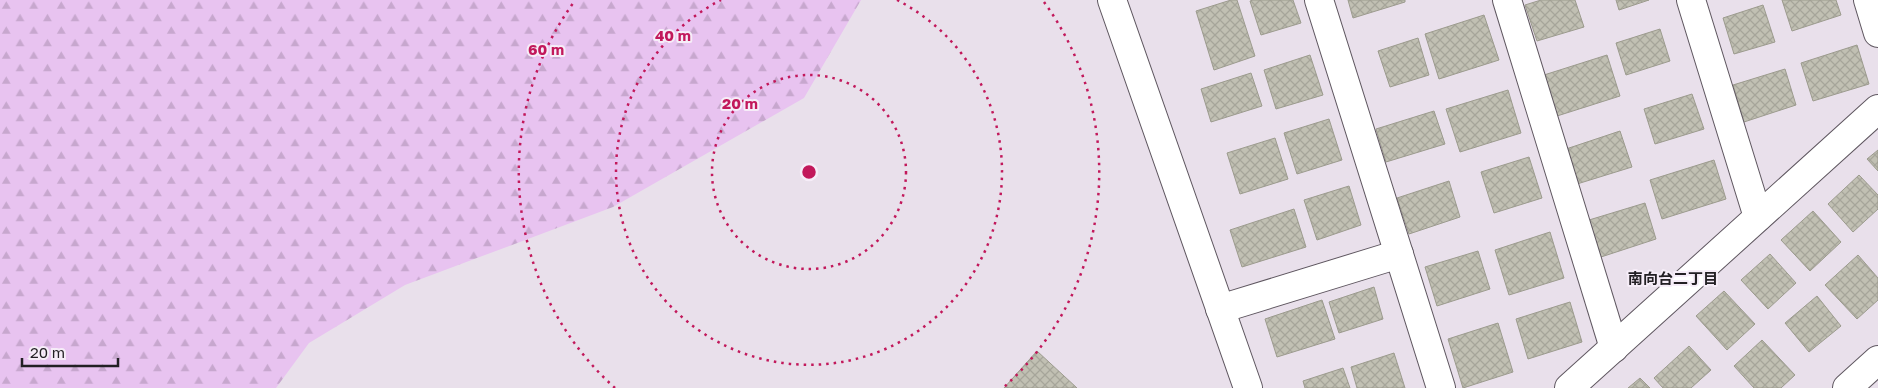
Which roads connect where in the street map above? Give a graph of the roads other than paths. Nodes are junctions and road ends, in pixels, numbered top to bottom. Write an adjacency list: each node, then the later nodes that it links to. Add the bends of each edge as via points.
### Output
1 (1112, 0): 10 (street)
2 (1319, 0): 9 (street)
3 (1507, 0): 11 (street)
4 (1691, 0): 8 (street)
5 (1868, 0): 6 (street)
6 (1878, 33)
7 (1878, 108): 8 (street)
8 (1758, 217): 11 (street)
9 (1399, 254): 10 (street); 14 (street)
10 (1220, 309): 13 (street)
11 (1614, 348): 15 (street)
12 (1878, 360): 16 (street)
13 (1248, 388)
14 (1441, 388)
15 (1569, 388)
16 (1847, 388)

